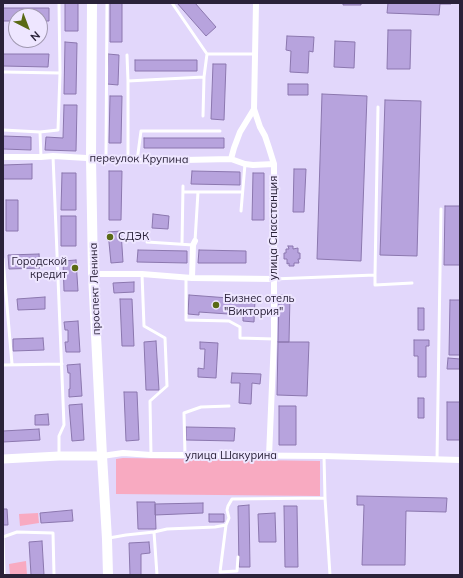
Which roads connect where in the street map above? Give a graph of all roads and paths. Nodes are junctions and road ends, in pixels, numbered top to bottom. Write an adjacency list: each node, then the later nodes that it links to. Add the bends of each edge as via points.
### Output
1 (59, 3): 10 (lane)
2 (92, 3): 22 (main road, проспект Ленина)
3 (107, 3): 23 (lane)
4 (172, 3): 6 (lane)
5 (256, 3): 7 (street, улица Спасстанция)
6 (206, 54): 7 (lane); 11 (lane)
7 (256, 54): 14 (street, улица Спасстанция)
8 (127, 55): 12 (lane)
9 (3, 72): 10 (lane)
10 (60, 73): 18 (lane, via 58,130)
11 (204, 77): 12 (lane); 15 (lane)
12 (128, 81): 25 (lane)
13 (378, 107): 41 (lane)
14 (254, 109): 24 (street, via 240,132); 28 (street, улица Спасстанция)
15 (203, 116)
16 (3, 130): 18 (lane)
17 (220, 131): 26 (lane, via 141,131)
18 (40, 132): 21 (lane)
19 (52, 156): 21 (street, переулок Крупина); 22 (street, переулок Крупина); 47 (lane)
20 (3, 157): 21 (street, переулок Крупина)
21 (40, 157)
22 (91, 158): 23 (street, переулок Крупина); 39 (main road, проспект Ленина)
23 (106, 158): 25 (street, переулок Крупина)
24 (231, 159): 26 (street, переулок Крупина); 27 (street, переулок Крупина)
25 (128, 160): 26 (street, переулок Крупина)
26 (138, 161)
27 (245, 164): 28 (street, переулок Крупина); 32 (lane)
28 (274, 164): 43 (street, улица Спасстанция)
29 (183, 186): 30 (lane)
30 (183, 192): 31 (lane); 37 (lane)
31 (198, 192): 32 (lane); 36 (lane)
32 (242, 192): 34 (lane)
33 (441, 209): 57 (lane)
34 (241, 211)
35 (146, 242): 37 (lane)
36 (194, 243): 37 (lane); 42 (street)
37 (182, 244)
38 (3, 259): 46 (lane)
39 (93, 274): 40 (street); 53 (main road, проспект Ленина)
40 (142, 274): 42 (street); 50 (lane, via 144,326 165,338 166,386 150,401)
41 (375, 275): 43 (lane); 44 (lane, via 375,285)
42 (189, 277): 43 (street); 45 (lane, via 186,320 229,322 240,327 240,338)
43 (274, 279): 45 (street, улица Спасстанция)
44 (412, 283)
45 (274, 339): 54 (street, улица Спасстанция)
46 (12, 364): 47 (lane); 48 (lane)
47 (62, 364): 52 (lane, via 64,425 59,436)
48 (3, 365)
49 (229, 406): 51 (lane, via 201,407 184,413)
50 (151, 455): 51 (street, улица Шакурина); 53 (street, улица Шакурина, via 123,453)
51 (185, 455): 54 (street, улица Шакурина)
52 (59, 456): 53 (main road, улица Шакурина); 56 (main road, улица Шакурина)
53 (102, 456): 63 (main road, проспект Ленина)
54 (270, 456): 55 (street, улица Шакурина)
55 (324, 456): 57 (street, улица Шакурина); 59 (lane)
56 (3, 458)
57 (437, 460): 58 (street, улица Шакурина)
58 (460, 460)
59 (326, 498): 60 (lane, via 232,499 227,510 229,518); 69 (lane)
60 (226, 525): 61 (lane); 64 (lane, via 220,572 237,571)
61 (154, 532): 63 (lane); 68 (lane)
62 (3, 537): 65 (lane); 66 (lane, via 17,532 53,533)
63 (108, 538): 67 (main road, проспект Ленина)
64 (238, 558)
65 (4, 575)
66 (54, 575)
67 (108, 575)
68 (157, 575)
69 (330, 575)

